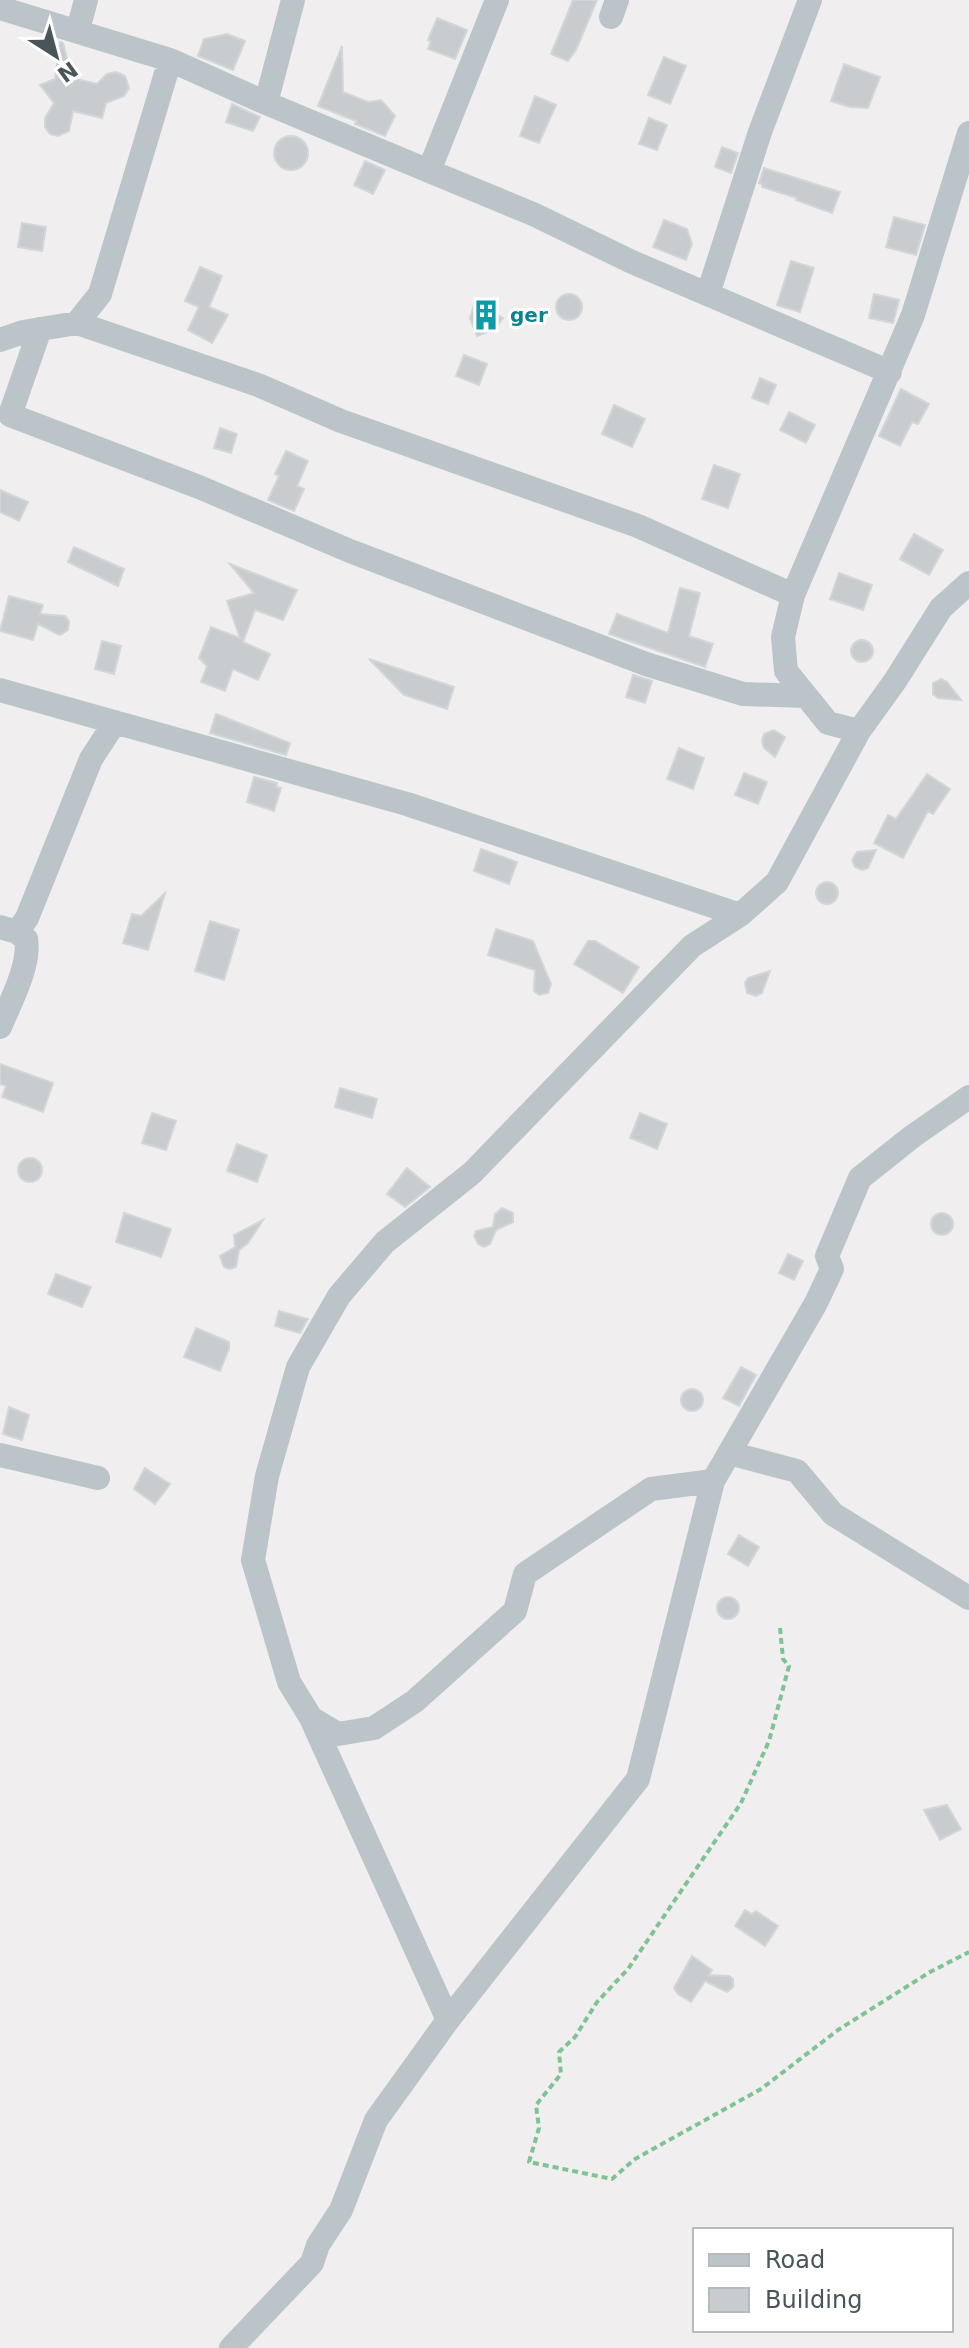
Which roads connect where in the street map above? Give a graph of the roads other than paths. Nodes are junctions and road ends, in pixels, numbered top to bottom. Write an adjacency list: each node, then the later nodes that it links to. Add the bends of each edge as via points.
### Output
1 (86, 0): 6 (street)
2 (293, 0): 8 (street)
3 (497, 0): 10 (street)
4 (810, 0): 11 (street)
5 (0, 8): 6 (street)
6 (78, 30): 7 (street)
7 (170, 60): 8 (street); 12 (street, via 100,294)
8 (266, 103): 10 (street)
9 (969, 133): 15 (street)
10 (429, 171): 11 (street)
11 (708, 294): 15 (street)
12 (77, 323): 13 (street); 18 (street, via 638,526)
13 (40, 329): 14 (street); 16 (street)
14 (0, 340)
15 (890, 372): 18 (street)
16 (5, 425): 20 (street, via 199,487 646,664 743,694)
17 (969, 583): 22 (street, via 941,608)
18 (793, 595): 20 (street, via 783,637 786,671)
19 (0, 690): 21 (street)
20 (806, 696): 22 (street, via 828,723)
21 (115, 722): 23 (street, via 407,804); 24 (street, via 91,759 27,918)
22 (859, 731): 23 (street, via 777,882)
23 (740, 915): 32 (street, via 692,946 472,1173 385,1242 339,1296 298,1367 267,1476 253,1560 289,1682)
24 (8, 930): 25 (street, via 26,939 28,949)
25 (0, 1027)
26 (969, 1097): 27 (street, via 860,1178 827,1256 832,1269 816,1303)
27 (729, 1453): 30 (street); 31 (street, via 797,1471 833,1514)
28 (0, 1455): 29 (street)
29 (98, 1478)
30 (713, 1481): 32 (street, via 651,1489 525,1574 515,1611 415,1701 374,1728 338,1734); 33 (street, via 638,1779)
31 (969, 1598)
32 (311, 1718): 33 (street)
33 (448, 2020): 34 (street, via 376,2120 341,2210 312,2263)
34 (231, 2348)

